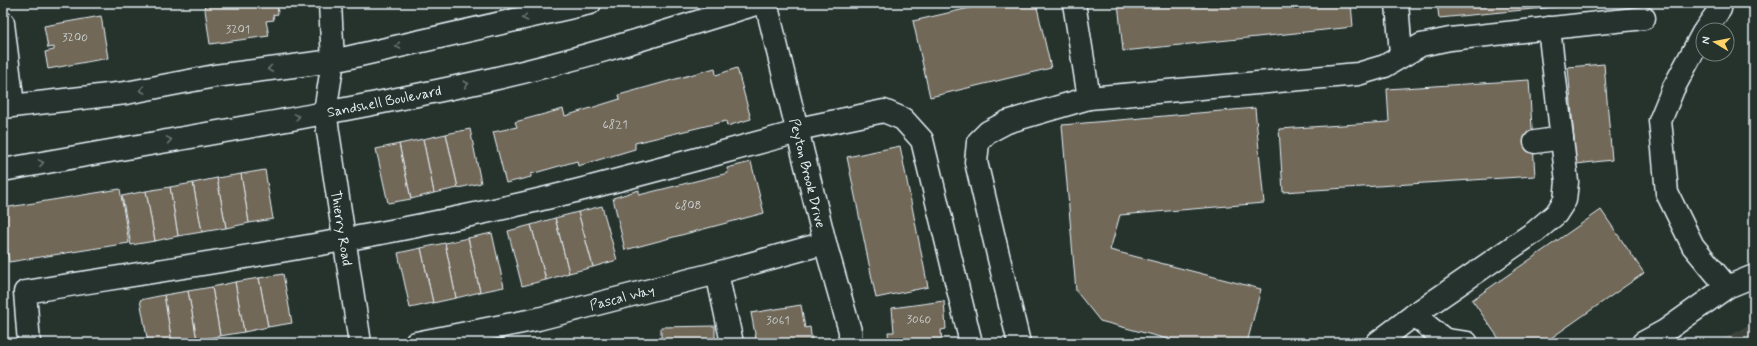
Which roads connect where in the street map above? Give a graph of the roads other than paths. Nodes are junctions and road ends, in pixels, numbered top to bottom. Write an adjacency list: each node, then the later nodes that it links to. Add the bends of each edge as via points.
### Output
1 (330, 3): 14 (street, Thierry Road)
2 (590, 3): 14 (street, one-way to 14)
3 (759, 3): 17 (street, Sandshell Boulevard, one-way to 3, via 502,77 586,55)
4 (766, 3): 18 (street, Peyton Brook Drive)
5 (1074, 3): 15 (street)
6 (1397, 3): 13 (street)
7 (1721, 3): 9 (street)
8 (1644, 18): 11 (street)
9 (1711, 22)
10 (3, 23): 16 (street)
11 (1549, 28): 13 (street, via 1450,39 1421,45); 19 (street)
12 (1695, 49): 26 (street, via 1660,121 1668,193 1693,246)
13 (1401, 55): 15 (street, via 1386,66 1358,74)
14 (333, 61): 16 (street, one-way to 16, via 215,76 126,93); 17 (street, Thierry Road)
15 (1089, 98): 36 (street, via 1007,122 988,132 978,142 976,162)
16 (8, 106)
17 (325, 112): 21 (street, Sandshell Boulevard, one-way to 17); 22 (street, Thierry Road)
18 (798, 131): 22 (street, via 580,189 465,216); 23 (street, Peyton Brook Drive); 35 (street, via 884,111 903,119 922,140)
19 (1562, 138): 20 (street); 27 (street, via 1567,182 1565,200 1556,214 1536,231)
20 (1535, 142)
21 (3, 170)
22 (344, 240): 30 (street, via 25,292); 31 (street, Thierry Road)
23 (825, 243): 24 (street, Pascal Way); 34 (street, Peyton Brook Drive, via 850,331)
24 (717, 273): 32 (street, Pascal Way, via 538,319); 33 (street)
25 (1754, 276): 26 (street)
26 (1727, 288): 28 (street)
27 (1414, 315): 29 (street); 37 (street)
28 (1669, 337): 39 (street)
29 (1445, 341): 38 (street)
30 (29, 343)
31 (360, 343)
32 (416, 343)
33 (732, 343)
34 (850, 343)
35 (970, 343)
36 (1019, 343)
37 (1377, 343)
38 (1467, 343)
39 (1642, 343)

